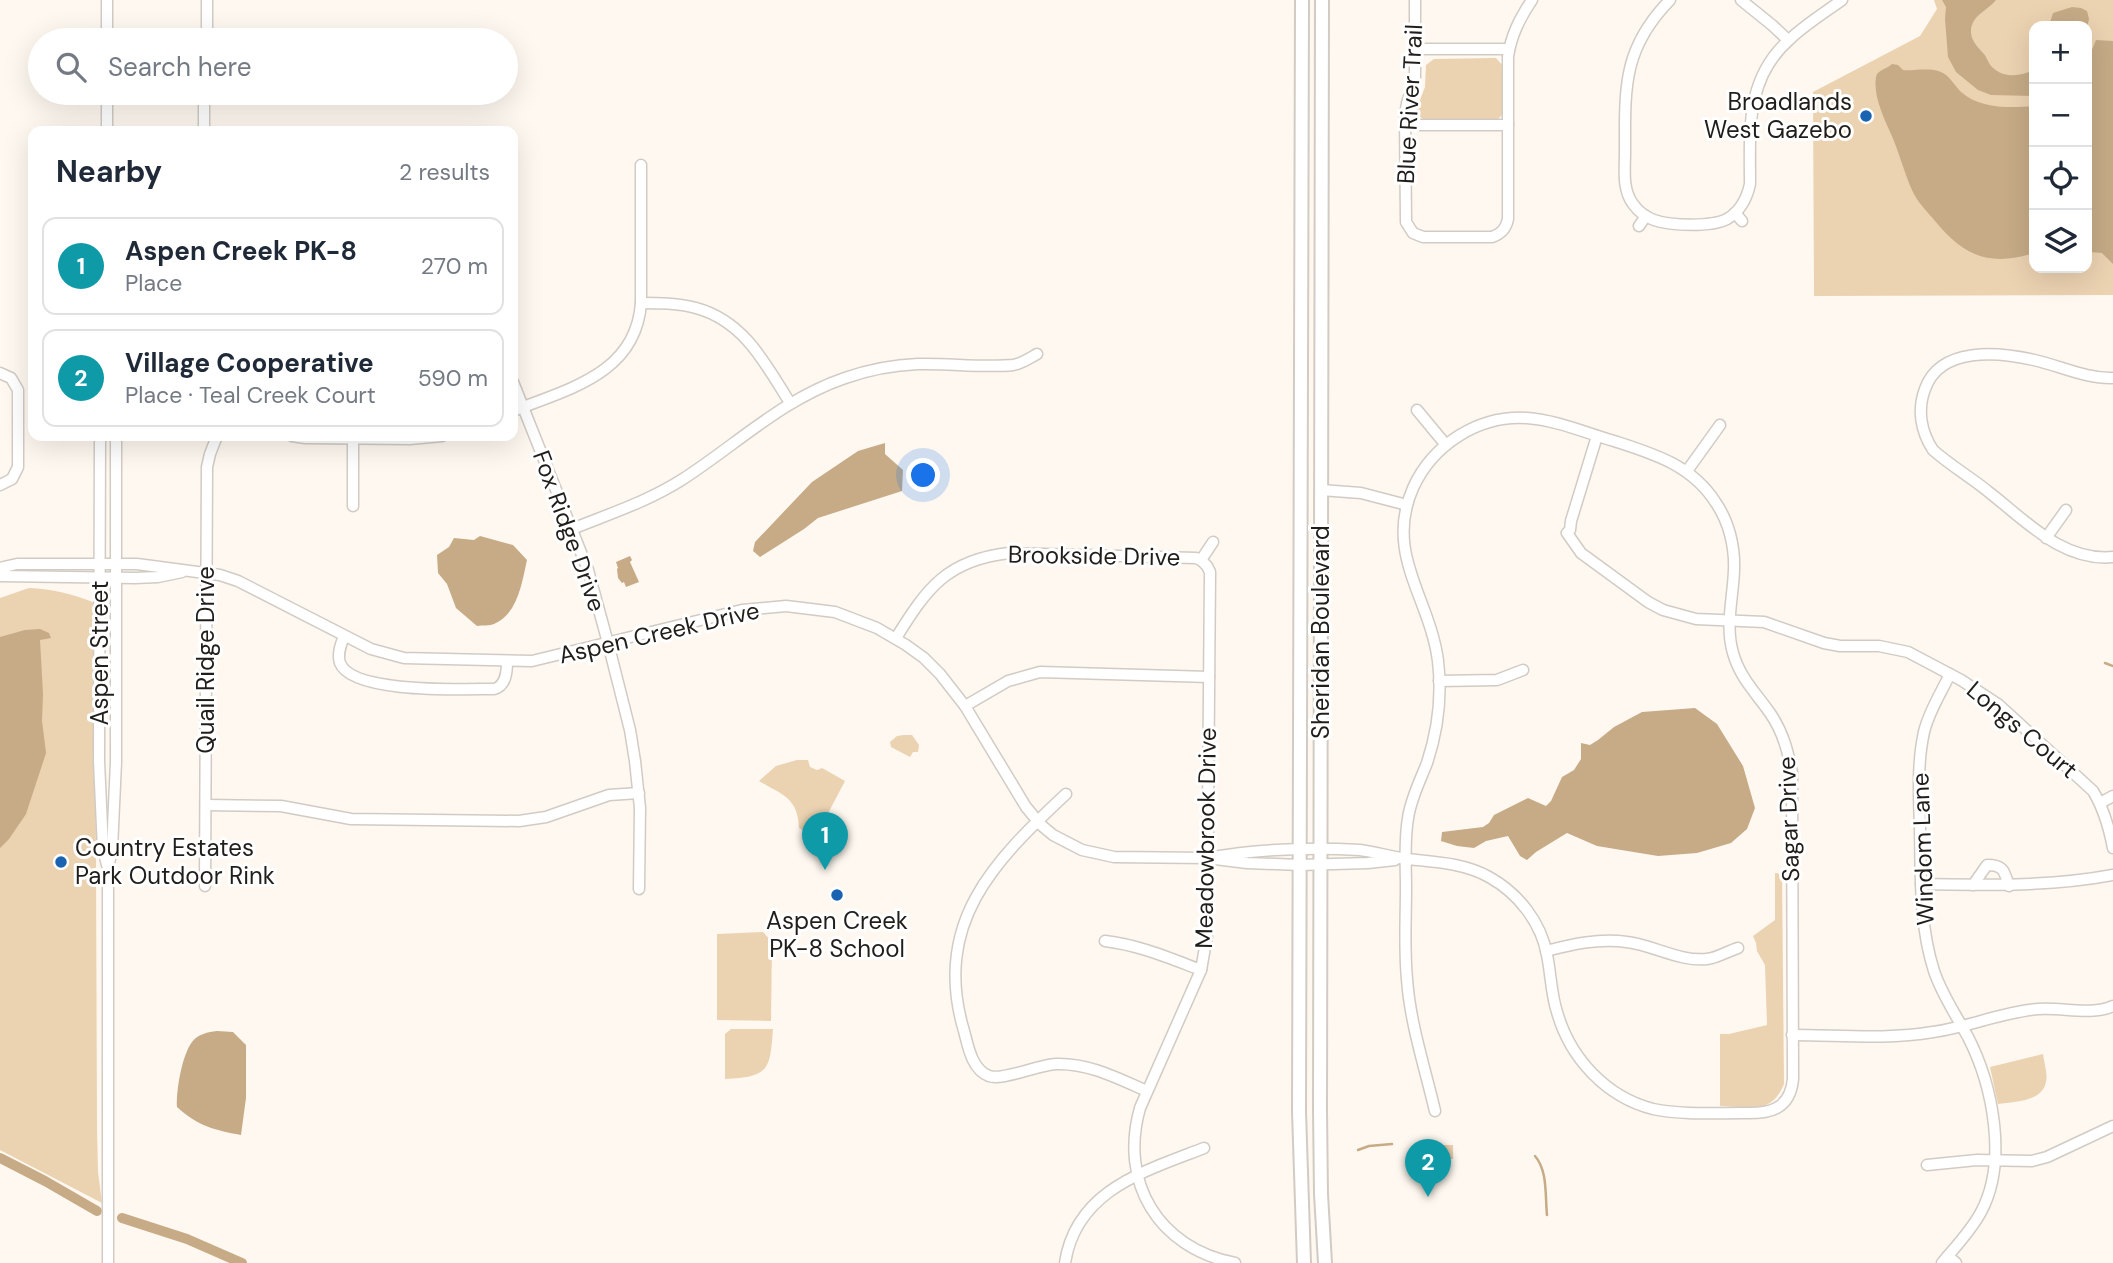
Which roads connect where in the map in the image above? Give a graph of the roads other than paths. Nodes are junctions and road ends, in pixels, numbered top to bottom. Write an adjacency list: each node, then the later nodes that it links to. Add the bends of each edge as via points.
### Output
1 (107, 0): 10 (street)
2 (207, 0): 11 (street)
3 (1302, 0): 74 (main road, Sheridan Boulevard)
4 (1322, 0): 40 (main road, Sheridan Boulevard)
5 (1415, 0): 14 (street, Blue River Trail)
6 (1532, 0): 13 (street, Blue River Trail)
7 (1670, 0): 22 (street, via 1645,29 1626,82 1625,184 1633,203)
8 (1741, 0): 12 (street)
9 (1842, 0): 12 (street)
10 (107, 28)
11 (207, 28)
12 (1788, 40): 22 (street, via 1757,86 1750,118 1750,184 1739,217 1709,224 1666,223)
13 (1509, 48): 14 (street); 18 (street, Blue River Trail)
14 (1415, 49): 17 (street, Blue River Trail, via 1415,79 1406,103)
15 (107, 105): 19 (street)
16 (204, 105): 20 (street)
17 (1405, 125): 18 (street); 18 (street, Blue River Trail, via 1406,222 1415,239 1492,237 1510,228)
18 (1508, 125)
19 (107, 126)
20 (204, 126)
21 (641, 165): 24 (street)
22 (1646, 216): 23 (street)
23 (1639, 226)
24 (640, 303): 28 (street, via 696,307 724,320 748,338); 29 (street, via 638,323 616,361 593,379)
25 (1037, 354): 28 (street, via 1016,365 916,364 870,371 820,387)
26 (0, 373): 39 (street, via 11,377 18,390 18,467 12,479)
27 (2113, 378): 45 (street, via 2091,377 2020,357 1965,356 1936,370 1924,390 1921,418 1933,450)
28 (790, 403): 44 (street, via 684,478)
29 (518, 409): 44 (street, Fox Ridge Drive)
30 (1417, 410): 37 (street)
31 (1720, 425): 38 (street)
32 (1597, 436): 37 (street, via 1548,421 1511,418 1468,430); 38 (street, via 1658,455); 57 (street, Longs Court, via 1567,533 1576,547 1663,610 1696,619)
33 (100, 441): 49 (street, Aspen Street)
34 (116, 441): 50 (street, Aspen Street)
35 (215, 441): 53 (street, Quail Ridge Drive, via 207,467)
36 (353, 441): 42 (street)
37 (1446, 445): 41 (street, via 1420,474)
38 (1687, 471): 57 (street, via 1707,489 1731,536 1734,571)
39 (0, 485)
40 (1321, 490): 41 (street); 75 (main road, Sheridan Boulevard)
41 (1407, 505): 65 (street, via 1405,554 1433,634)
42 (353, 506)
43 (2066, 510): 45 (street)
44 (572, 529): 60 (street, Fox Ridge Drive)
45 (2046, 538): 47 (street, via 2080,554)
46 (1213, 542): 48 (street)
47 (2113, 557)
48 (1201, 560): 59 (street, Brookside Drive, via 1009,553 984,557 958,567 930,588); 64 (street, Meadowbrook Drive, via 1210,572)
49 (100, 564): 50 (street, Aspen Creek Drive); 51 (street, Aspen Creek Drive); 55 (street, Aspen Street)
50 (117, 564): 52 (street, Aspen Creek Drive); 56 (street, Aspen Street)
51 (0, 568)
52 (186, 571): 53 (street, Aspen Creek Drive); 56 (street, Aspen Creek Drive)
53 (206, 573): 58 (street, Aspen Creek Drive, via 238,581); 71 (street, Quail Ridge Drive)
54 (0, 576): 55 (street, Aspen Creek Drive)
55 (100, 577): 56 (street, Aspen Creek Drive); 80 (street, Aspen Street, via 99,761)
56 (116, 578): 80 (street, Aspen Street, via 116,762)
57 (1729, 620): 63 (street, Longs Court, via 1772,624 1840,646 1893,648); 93 (street, Sagar Drive, via 1740,671 1778,726 1792,773)
58 (344, 636): 61 (street, Aspen Creek Drive, via 404,658); 61 (street, via 339,657 343,668 391,687 494,689 503,683)
59 (896, 638): 60 (street, Aspen Creek Drive, via 835,612 786,606 741,610); 66 (street, Aspen Creek Drive, via 940,674)
60 (608, 643): 61 (street, Aspen Creek Drive, via 541,660); 67 (street, Fox Ridge Drive, via 630,730)
61 (507, 661)
62 (1523, 670): 65 (street, via 1497,680)
63 (1951, 674): 70 (street, Longs Court, via 1999,705 2082,779); 82 (street, Windom Lane, via 1930,713 1921,747)
64 (1209, 677): 66 (street, via 1040,673 1008,681); 76 (street, Meadowbrook Drive)
65 (1439, 681): 77 (street, via 1432,745 1408,814)
66 (965, 706): 72 (street, Aspen Creek Drive)
67 (639, 793): 71 (street, via 609,795 546,817 519,821 351,819 281,806); 86 (street, Fox Ridge Drive)
68 (1066, 794): 72 (street)
69 (2113, 796): 70 (street)
70 (2100, 803): 73 (street, Longs Court)
71 (206, 804): 84 (street, Quail Ridge Drive)
72 (1037, 821): 76 (street, Aspen Creek Drive, via 1067,844 1098,855); 94 (street, via 986,880 959,938 956,1003 970,1051 986,1075 994,1077 1054,1064 1086,1067)
73 (2113, 848)
74 (1300, 850): 75 (street, Aspen Creek Drive); 76 (street, Aspen Creek Drive, via 1267,849); 78 (main road, Sheridan Boulevard)
75 (1320, 850): 77 (street, Aspen Creek Drive, via 1362,850); 79 (main road, Sheridan Boulevard)
76 (1207, 858): 78 (street, Aspen Creek Drive); 90 (street, Meadowbrook Drive, via 1207,936)
77 (1406, 859): 79 (street, Aspen Creek Drive); 89 (street, Aspen Creek Drive, via 1468,868 1498,882 1530,914); 96 (street, via 1407,980)
78 (1300, 865): 79 (street, Aspen Creek Drive); 108 (main road, Sheridan Boulevard)
79 (1320, 865): 109 (main road, Sheridan Boulevard)
80 (108, 869): 105 (street, Aspen Street)
81 (2113, 875): 85 (street)
82 (1921, 884): 83 (street); 92 (street, Windom Lane, via 1928,952)
83 (1973, 885): 85 (street); 85 (street, via 1987,865 1997,865)
84 (205, 886)
85 (2009, 886)
86 (639, 890)
87 (1105, 941): 90 (street, via 1161,954)
88 (1738, 948): 89 (street, via 1707,959 1606,940)
89 (1546, 951): 95 (street, Aspen Creek Drive, via 1556,1010 1566,1037 1581,1061 1610,1088 1639,1104 1680,1113 1759,1113)
90 (1201, 971): 94 (street, Meadowbrook Drive)
91 (2113, 1006): 92 (street, via 2096,1011 2019,1011)
92 (1961, 1026): 93 (street, via 1907,1036); 100 (street, Windom Lane, via 1984,1078)
93 (1793, 1035): 95 (street, via 1792,1086)
94 (1147, 1091): 102 (street, Meadowbrook Drive, via 1135,1124)
95 (1783, 1103): 97 (street)
96 (1435, 1111)
97 (1793, 1111)
98 (2113, 1126): 100 (street, via 2047,1157)
99 (1204, 1148): 102 (street)
100 (1995, 1161): 101 (street); 104 (street, Windom Lane, via 1981,1211)
101 (1927, 1166)
102 (1137, 1175): 103 (street, Meadowbrook Drive, via 1161,1223 1184,1244); 106 (street, via 1112,1188 1089,1210 1070,1242)
103 (1216, 1261): 107 (street, Meadowbrook Drive)
104 (1949, 1261)
105 (108, 1263)
106 (1065, 1263)
107 (1235, 1263)
108 (1304, 1263)
109 (1325, 1263)

